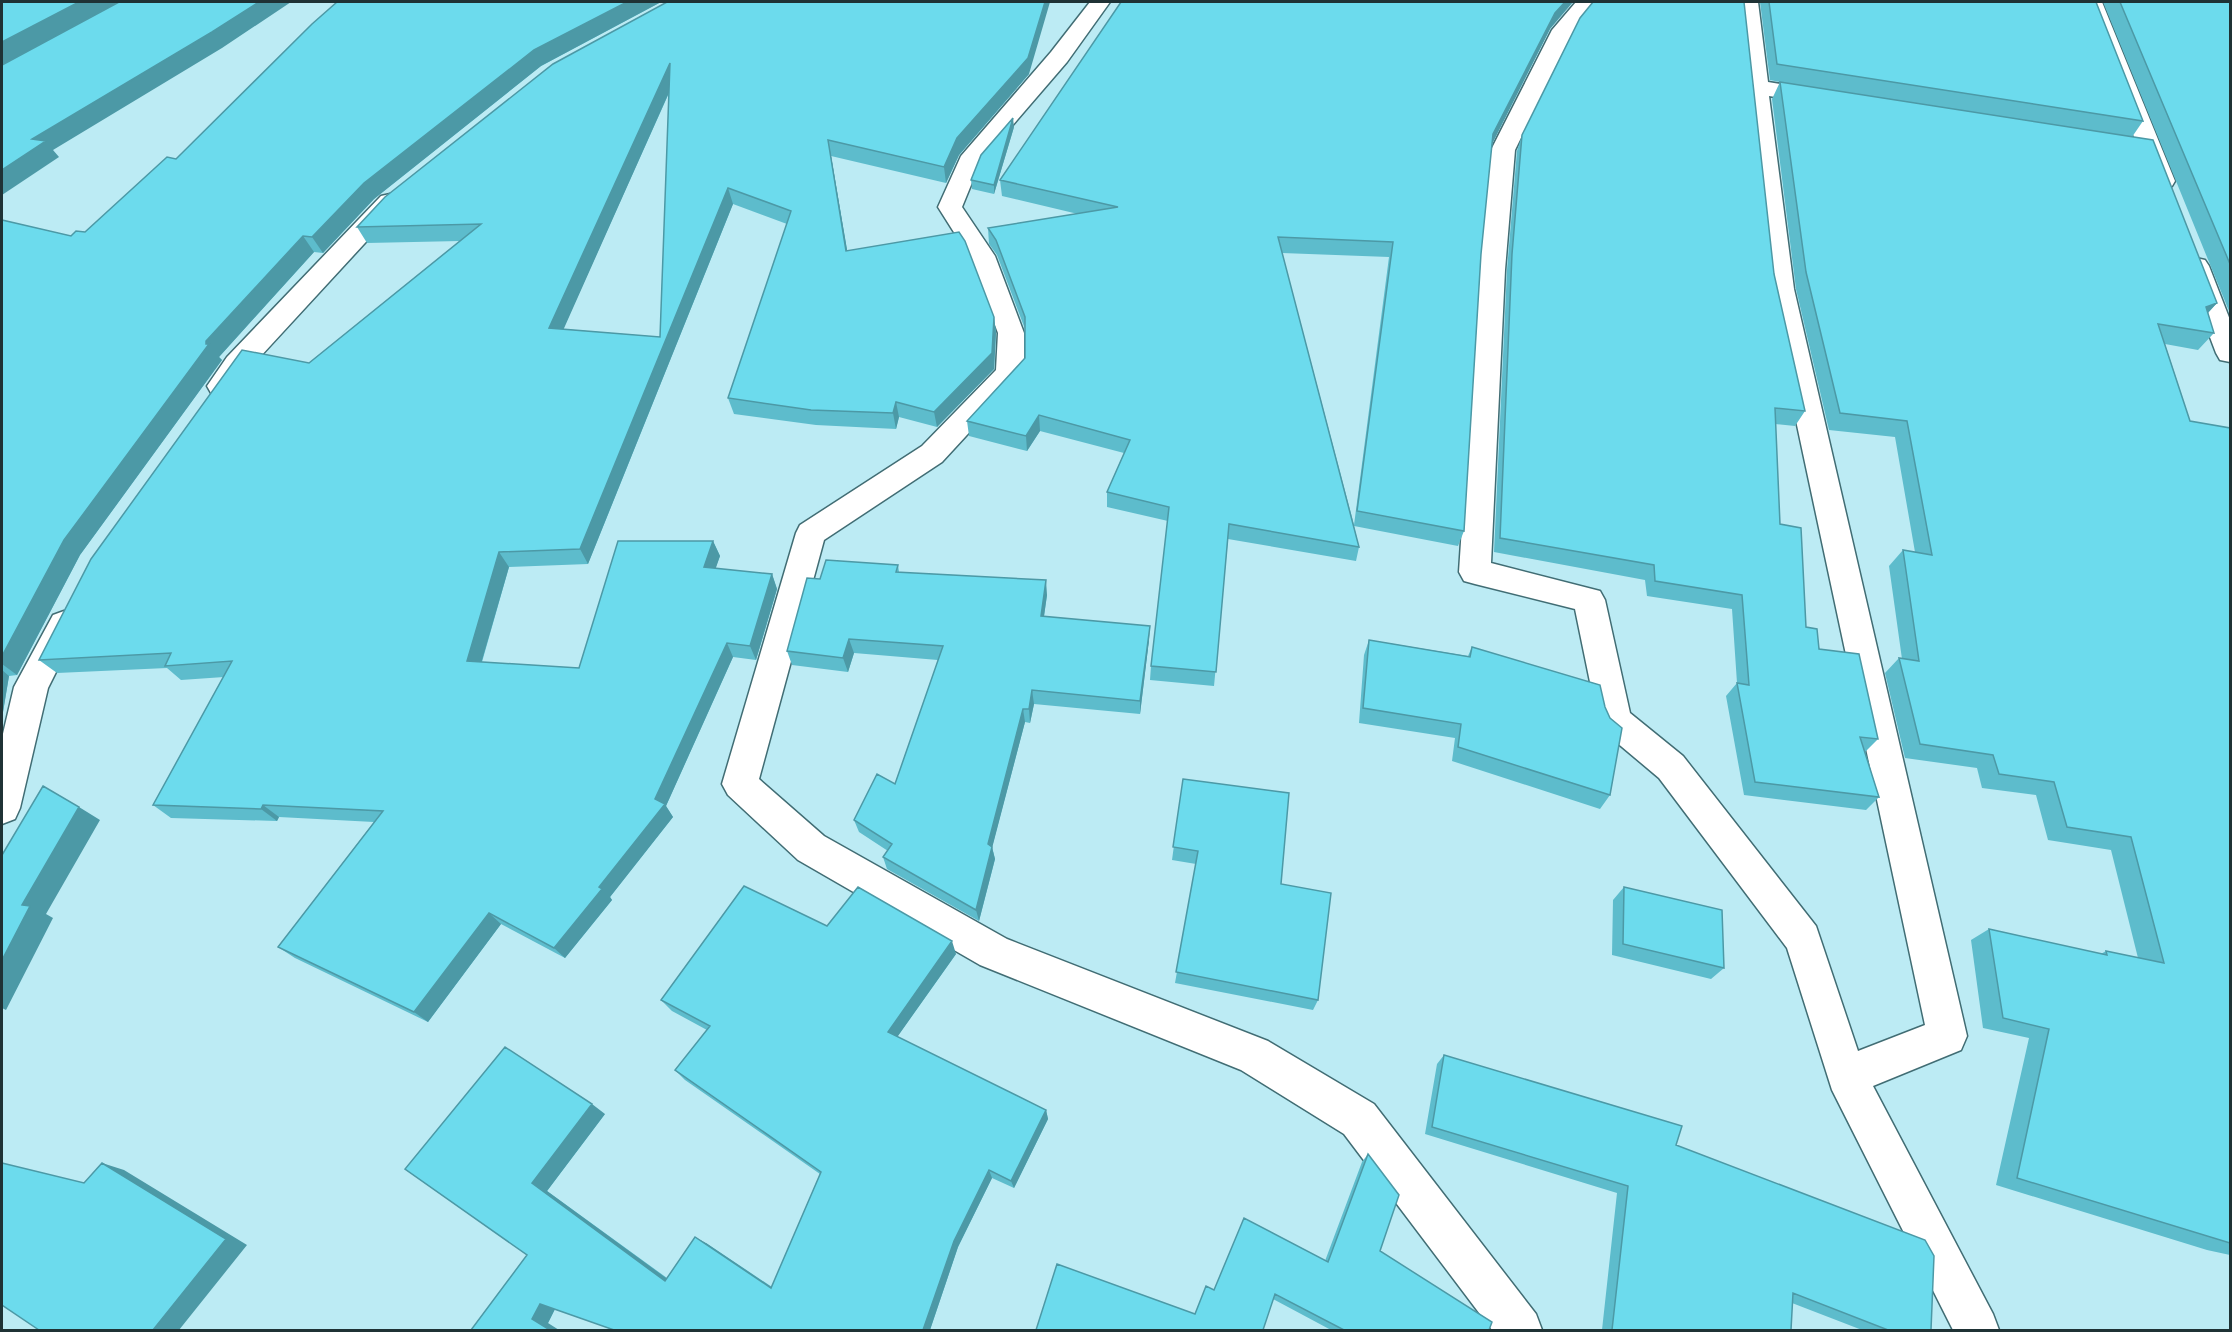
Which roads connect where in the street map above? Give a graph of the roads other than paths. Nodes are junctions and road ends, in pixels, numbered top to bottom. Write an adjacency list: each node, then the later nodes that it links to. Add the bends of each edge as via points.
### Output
1 (1100, 2): 17 (street, via 1059,57 969,161 950,207 982,256 1011,333 1010,373 932,454 811,533 740,784 811,848 994,952 1254,1055 1359,1119)
2 (1587, 2): 16 (street, via 1563,30 1503,150 1492,270 1475,572 1589,600 1615,721 1671,767 1803,939)
3 (1748, 2): 5 (street)
4 (2092, 2): 8 (street)
5 (1757, 87): 6 (street); 16 (street, via 1781,290 1947,1036)
6 (1850, 102)
7 (2116, 144): 8 (street)
8 (2151, 150): 10 (street)
9 (411, 184): 13 (street, via 384,206 237,364)
10 (2172, 203)
11 (2188, 246): 12 (street)
12 (2230, 353)
13 (204, 410)
14 (78, 596): 15 (street, via 31,687)
15 (2, 808)
16 (1846, 1076): 18 (street)
17 (1520, 1330)
18 (1977, 1330)

